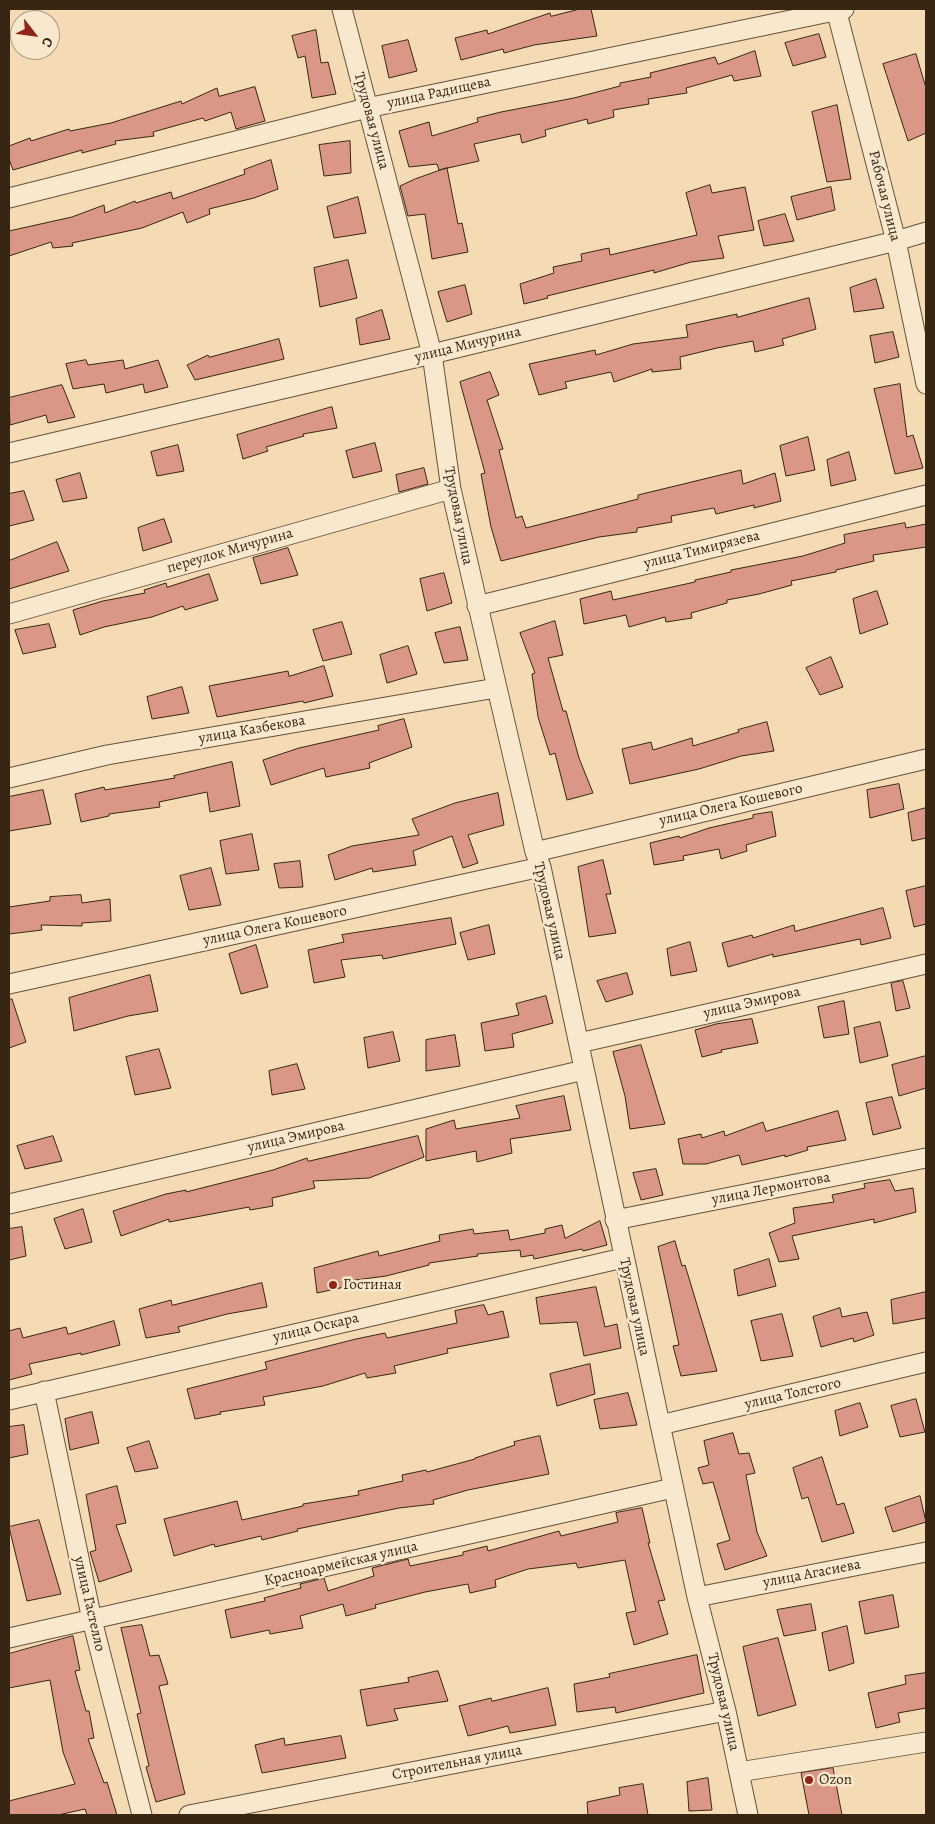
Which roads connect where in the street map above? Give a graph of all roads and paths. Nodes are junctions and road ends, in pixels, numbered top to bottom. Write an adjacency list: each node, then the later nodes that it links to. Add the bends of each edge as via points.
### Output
1 (342, 9): 3 (street, Трудовая улица)
2 (839, 10): 3 (street, улица Радищева); 6 (street, Рабочая улица)
3 (367, 108): 4 (street, улица Радищева); 7 (street, Трудовая улица)
4 (9, 198)
5 (926, 232): 6 (street, улица Мичурина)
6 (896, 241): 7 (street, улица Мичурина); 8 (street, Рабочая улица)
7 (432, 354): 9 (street, улица Мичурина); 10 (street, Трудовая улица)
8 (926, 384)
9 (9, 453)
10 (451, 489): 12 (street, Трудовая улица); 13 (street, переулок Мичурина)
11 (926, 495): 12 (street, улица Тимирязева)
12 (477, 606): 14 (street, Трудовая улица)
13 (9, 614)
14 (496, 688): 16 (street, улица Казбекова, via 107,755); 17 (street, Трудовая улица)
15 (926, 759): 17 (street, улица Олега Кошевого)
16 (9, 778)
17 (538, 859): 19 (street, улица Олега Кошевого); 20 (street, Трудовая улица)
18 (926, 964): 20 (street, улица Эмирова)
19 (9, 984)
20 (579, 1043): 21 (street, Трудовая улица)
21 (584, 1070): 23 (street, улица Эмирова); 24 (street, Трудовая улица)
22 (926, 1158): 24 (street, улица Лермонтова)
23 (9, 1204)
24 (615, 1220): 25 (street, Трудовая улица)
25 (623, 1258): 27 (street, улица Оскара); 29 (street, Трудовая улица)
26 (926, 1362): 29 (street, улица Толстого)
27 (44, 1390): 28 (street, улица Оскара); 33 (street, улица Гастелло)
28 (9, 1400)
29 (660, 1425): 30 (street, Трудовая улица)
30 (673, 1488): 32 (street, Трудовая улица); 33 (street, Красноармейская улица)
31 (926, 1552): 32 (street, улица Агасиева)
32 (697, 1597): 35 (street, Трудовая улица)
33 (92, 1620): 34 (street, Красноармейская улица); 38 (street, улица Гастелло)
34 (9, 1638)
35 (726, 1711): 37 (street, Трудовая улица); 39 (street, Строительная улица)
36 (926, 1742): 37 (street)
37 (739, 1772): 40 (street, Трудовая улица)
38 (142, 1815)
39 (188, 1815)
40 (748, 1815)

